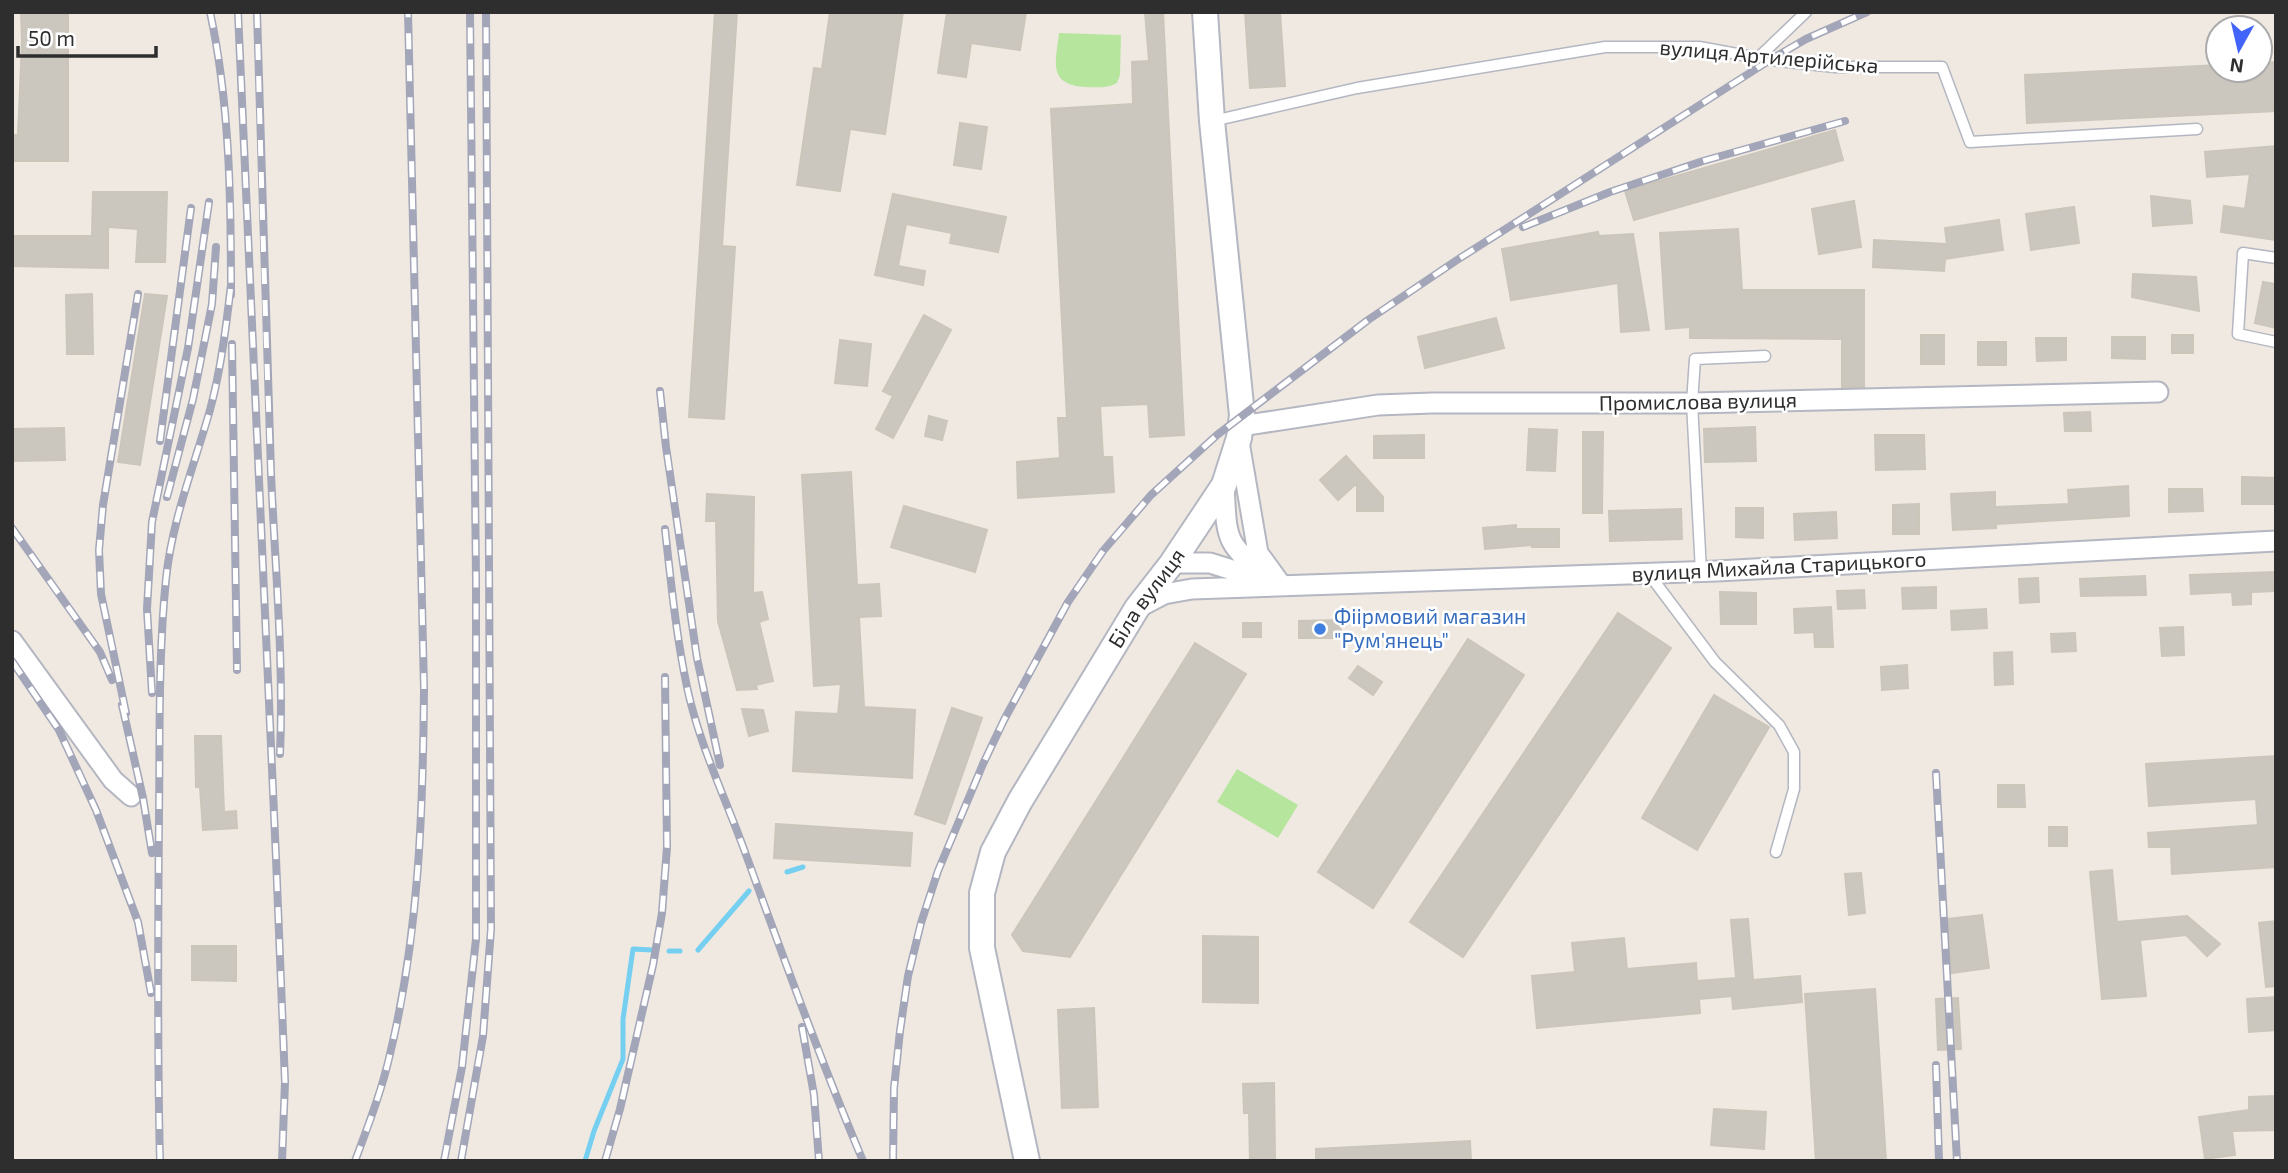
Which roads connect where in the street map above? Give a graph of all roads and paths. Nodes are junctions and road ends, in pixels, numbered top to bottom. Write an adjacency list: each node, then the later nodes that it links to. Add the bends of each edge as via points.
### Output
1 (1205, 12): 4 (street, Біла вулиця)
2 (1806, 12): 3 (lane)
3 (1758, 58): 4 (lane, вулиця Артилерійська, via 1699,47 1605,47 1357,88); 5 (lane, вулиця Артилерійська, via 1835,67 1942,67 1969,142)
4 (1212, 121): 11 (street, Біла вулиця, via 1242,415)
5 (2197, 129)
6 (2276, 258): 7 (lane, via 2243,253 2238,334)
7 (2276, 342)
8 (1765, 356): 10 (lane, via 1695,359)
9 (2158, 392): 10 (street, Промислова вулиця)
10 (1692, 403): 11 (street, Промислова вулиця, via 1378,405); 15 (lane)
11 (1240, 432): 12 (street, Біла вулиця); 17 (street, via 1258,553)
12 (1224, 485): 14 (street, Біла вулиця); 17 (street, via 1227,534 1241,557)
13 (2276, 541): 15 (street, вулиця Михайла Старицького)
14 (1172, 563): 17 (street, вулиця Михайла Старицького, via 1210,563); 18 (street, Біла вулиця)
15 (1701, 571): 16 (street, вулиця Михайла Старицького)
16 (1648, 573): 17 (street, вулиця Михайла Старицького); 21 (lane, via 1715,662 1779,725 1794,752 1794,789)
17 (1282, 586): 18 (street, вулиця Михайла Старицького, via 1192,589 1164,594)
18 (1137, 608): 22 (street, Біла вулиця, via 1020,801 993,852 982,893 982,948)
19 (12, 640): 20 (street, via 113,780)
20 (131, 796)
21 (1776, 852)
22 (1027, 1161)

